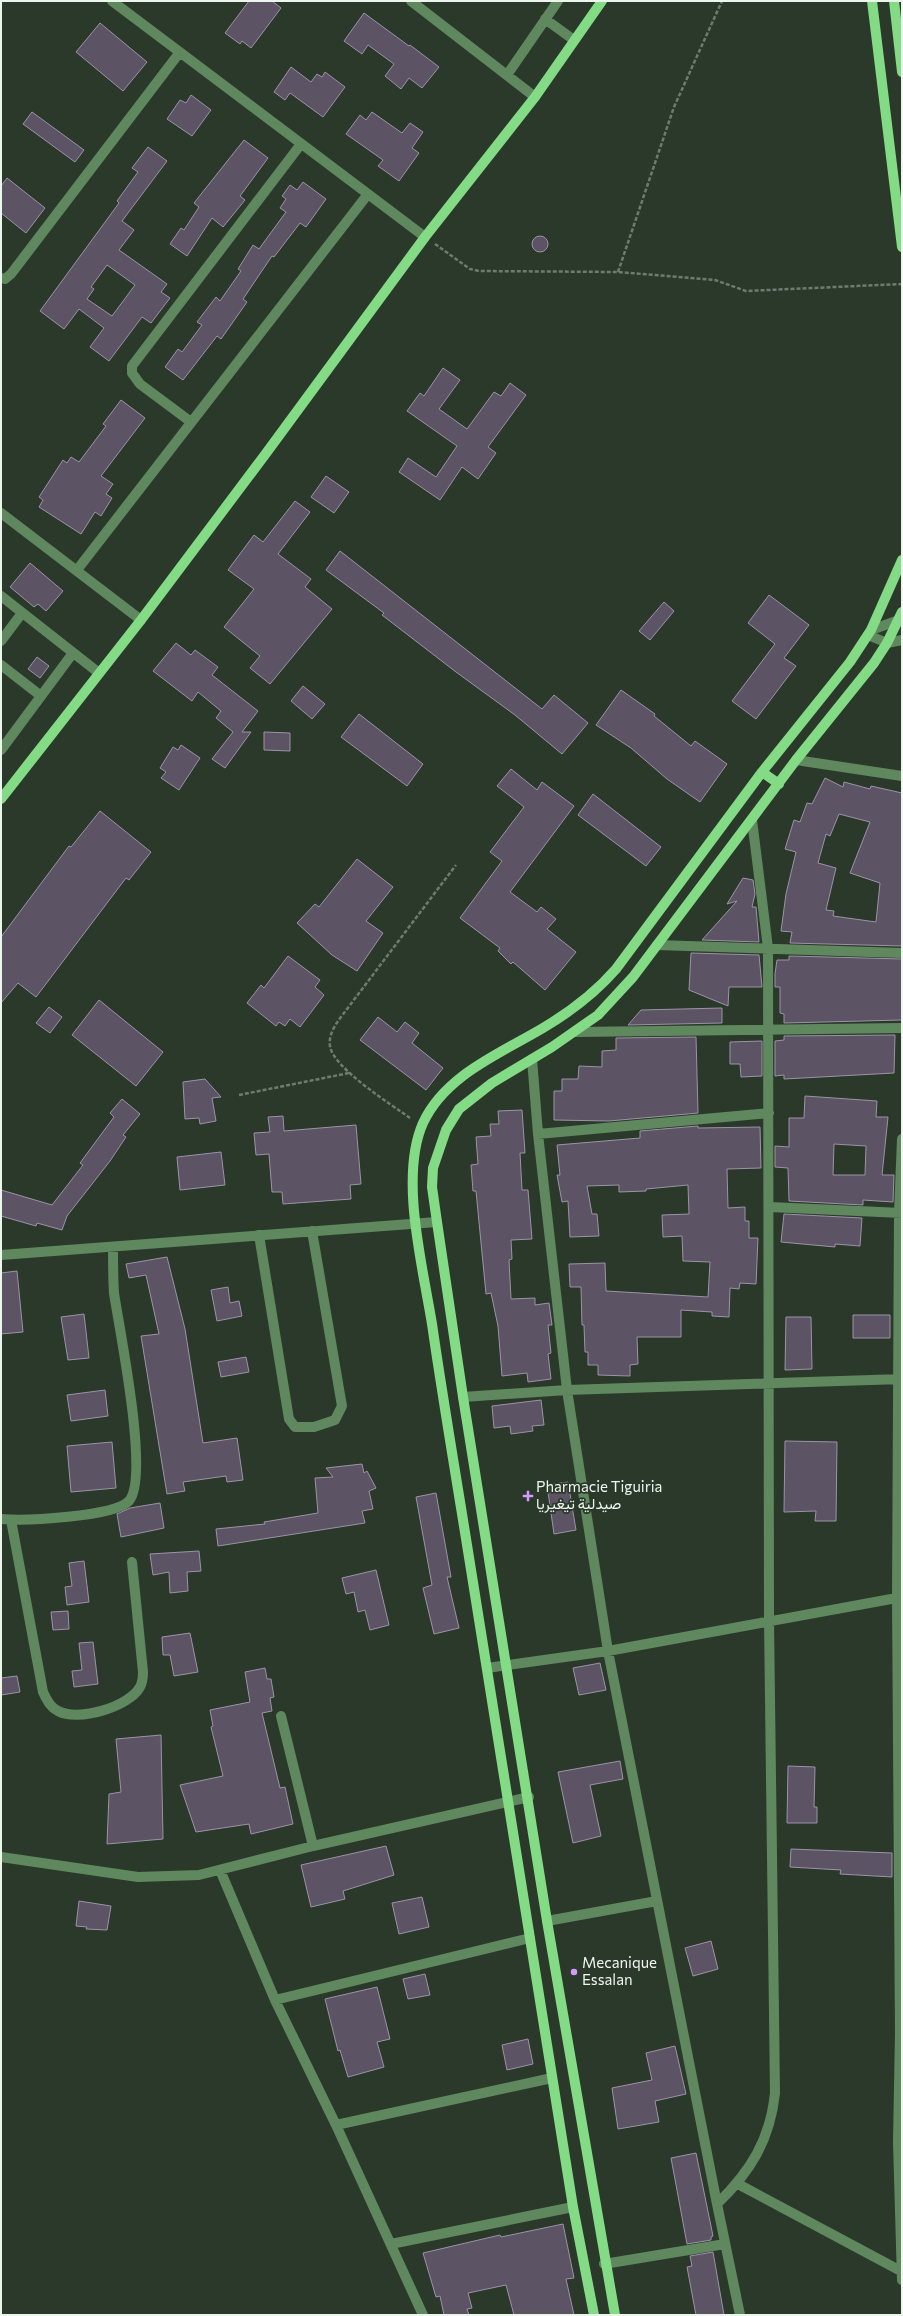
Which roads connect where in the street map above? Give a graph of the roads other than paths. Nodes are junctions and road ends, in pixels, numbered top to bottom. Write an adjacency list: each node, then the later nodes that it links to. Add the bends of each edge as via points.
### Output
1 (112, 1): 9 (street)
2 (410, 1): 11 (street)
3 (558, 1): 7 (street)
4 (602, 1): 8 (main road)
5 (872, 1): 16 (main road)
6 (894, 1): 10 (main road)
7 (545, 19): 8 (street); 11 (street)
8 (574, 40): 12 (main road)
9 (180, 52): 13 (street); 17 (street, via 11,274 5,279)
10 (902, 72)
11 (507, 75): 12 (street)
12 (535, 97): 15 (main road)
13 (301, 144): 14 (street); 18 (street, via 132,366 132,373 140,384)
14 (368, 194): 15 (street); 18 (street)
15 (425, 237): 25 (main road)
16 (902, 247)
17 (1, 278)
18 (191, 422): 21 (street)
19 (1, 514): 21 (street)
20 (902, 560): 26 (main road)
21 (77, 570): 25 (street)
22 (1, 596): 23 (street)
23 (22, 613): 28 (street); 30 (street)
24 (901, 617): 26 (street); 29 (main road)
25 (141, 620): 32 (main road)
26 (869, 633): 29 (street); 36 (main road, via 850,662)
27 (902, 640): 29 (street)
28 (1, 641)
29 (887, 643): 35 (main road, via 874,663)
30 (73, 653): 32 (street); 33 (street)
31 (1, 665): 33 (street)
32 (99, 674): 39 (main road)
33 (41, 696): 34 (street)
34 (1, 750)
35 (796, 760): 37 (street); 38 (main road)
36 (762, 772): 38 (main road); 54 (main road, via 603,984 544,1028 482,1063 440,1097 422,1127 415,1154 413,1186)
37 (902, 776)
38 (779, 784): 40 (main road)
39 (1, 799)
40 (752, 820): 41 (main road); 42 (street)
41 (657, 945): 42 (street); 46 (main road, via 598,1016)
42 (768, 948): 43 (street); 45 (street)
43 (902, 953)
44 (902, 1028): 45 (street)
45 (767, 1030): 46 (street); 48 (street)
46 (575, 1032): 47 (main road)
47 (532, 1059): 49 (street); 53 (main road, via 474,1095 458,1109 446,1130 433,1168 432,1187)
48 (769, 1113): 49 (street); 51 (street)
49 (538, 1134): 61 (street)
50 (902, 1139): 52 (street)
51 (769, 1207): 52 (street); 60 (street)
52 (900, 1213): 59 (street)
53 (437, 1222): 54 (street); 62 (main road)
54 (416, 1223): 55 (street); 70 (main road)
55 (312, 1231): 56 (street); 56 (street, via 342,1406 335,1420 305,1429 295,1428 289,1419)
56 (259, 1235): 57 (street)
57 (113, 1247): 58 (street); 64 (street, via 114,1291 136,1452 133,1493 129,1500 120,1506 96,1512 73,1516)
58 (1, 1256)
59 (900, 1379): 60 (street); 63 (street)
60 (770, 1383): 61 (street); 67 (street)
61 (567, 1390): 62 (street); 68 (street)
62 (463, 1398): 69 (main road)
63 (900, 1437): 66 (street)
64 (6, 1519): 65 (street, via 43,1692 49,1705 59,1712 73,1715 102,1710 126,1700 140,1688 143,1672)
65 (132, 1562)
66 (900, 1598): 67 (street); 77 (street)
67 (769, 1620): 68 (street); 86 (street, via 773,1831 772,1967 776,2093 773,2114 764,2139)
68 (608, 1651): 69 (street); 78 (street)
69 (507, 1666): 70 (street); 72 (main road)
70 (487, 1668): 73 (main road)
71 (282, 1716): 74 (street)
72 (529, 1797): 73 (street); 79 (main road)
73 (508, 1801): 74 (street); 80 (main road)
74 (313, 1846): 76 (street)
75 (1, 1857): 76 (street, via 138,1877 174,1877)
76 (220, 1870): 81 (street)
77 (900, 1876): 82 (street)
78 (657, 1901): 79 (street); 87 (street)
79 (547, 1921): 92 (main road)
80 (530, 1938): 81 (street); 83 (main road)
81 (275, 2000): 84 (street)
82 (901, 2033): 85 (street)
83 (552, 2078): 84 (street); 88 (main road)
84 (336, 2125): 90 (street)
85 (900, 2145): 89 (street)
86 (738, 2184): 87 (street); 93 (street)
87 (717, 2204): 91 (street)
88 (573, 2207): 90 (street); 95 (main road)
89 (901, 2210): 93 (street)
90 (390, 2244): 94 (street)
91 (725, 2244): 92 (street); 97 (street)
92 (604, 2264): 96 (main road)
93 (902, 2275)
94 (423, 2315)
95 (594, 2315)
96 (615, 2315)
97 (740, 2315)

